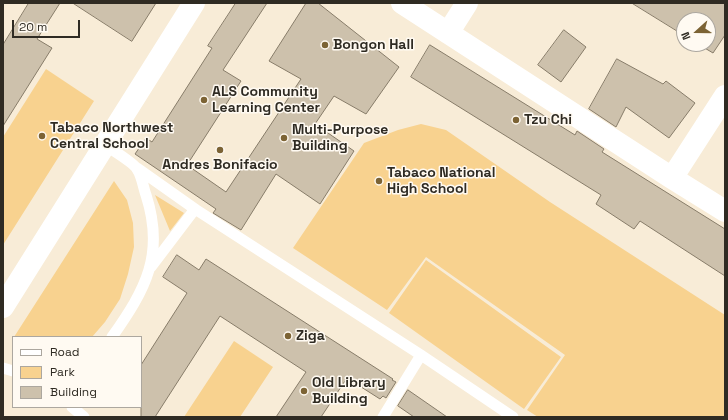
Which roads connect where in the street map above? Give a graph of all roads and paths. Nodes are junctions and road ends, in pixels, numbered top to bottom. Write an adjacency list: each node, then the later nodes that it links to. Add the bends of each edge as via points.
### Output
1 (194, 3): 6 (street)
2 (402, 3): 4 (street)
3 (467, 3): 4 (street)
4 (448, 33): 8 (street)
5 (725, 96): 8 (street)
6 (105, 145): 7 (lane); 12 (street)
7 (137, 168): 9 (lane); 11 (lane, via 150,207 154,238)
8 (672, 178): 10 (street)
9 (195, 209): 11 (lane); 14 (lane)
10 (725, 211)
11 (150, 268): 13 (lane, via 126,318)
12 (3, 307)
13 (113, 336)
14 (421, 355): 17 (lane); 18 (lane)
15 (73, 408): 16 (lane)
16 (84, 417)
17 (383, 417)
18 (513, 417)

